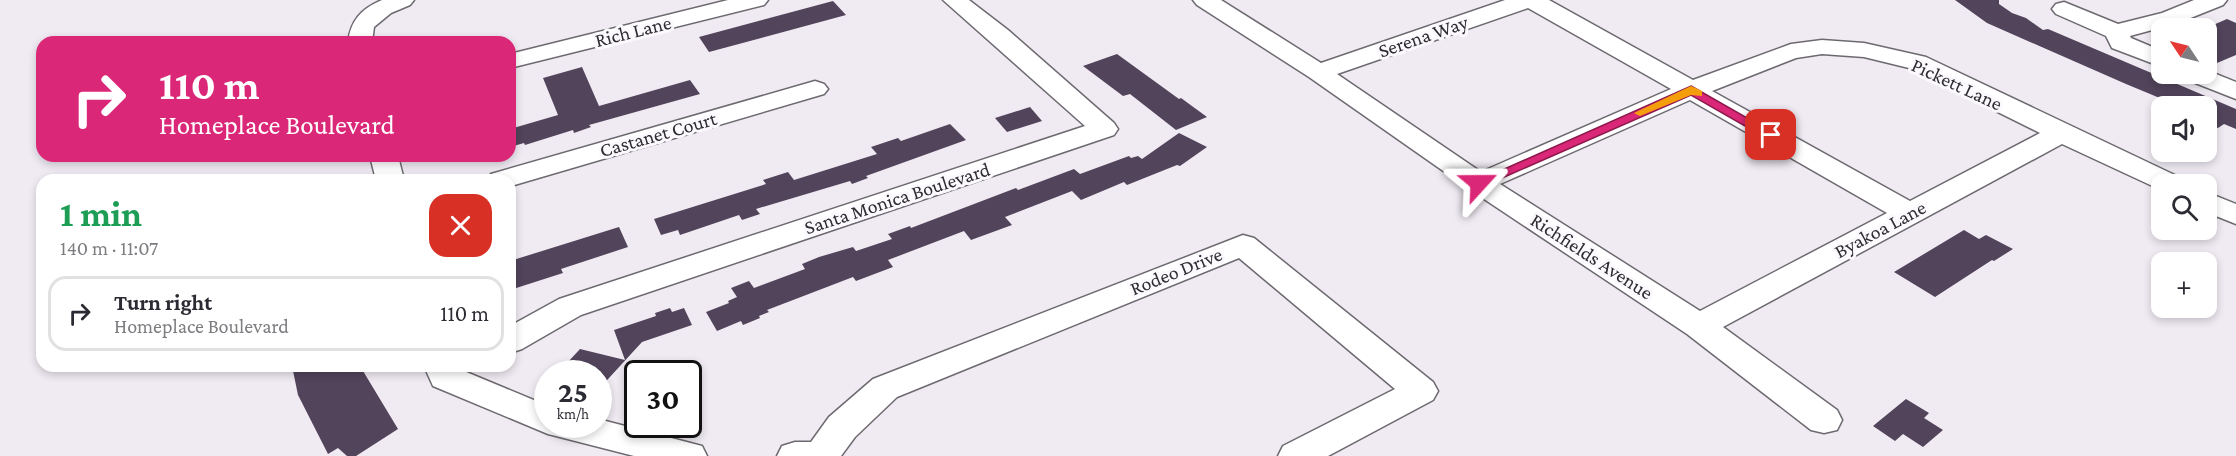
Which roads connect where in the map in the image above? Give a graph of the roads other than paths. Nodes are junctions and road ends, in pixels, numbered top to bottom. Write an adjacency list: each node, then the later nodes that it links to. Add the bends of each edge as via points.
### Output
1 (402, 0): 9 (street, via 362,25)
2 (756, 0): 11 (street, Rich Lane)
3 (956, 0): 25 (street, Santa Monica Boulevard, via 1104,129 570,307)
4 (1205, 0): 12 (street, Richfields Avenue)
5 (1530, 0): 12 (street, Serena Way); 15 (street)
6 (2215, 0): 8 (street, via 2170,18)
7 (2064, 9): 8 (street)
8 (2116, 32): 10 (street, via 2121,43)
9 (361, 36)
10 (2151, 55)
11 (516, 60)
12 (1318, 72): 20 (street, Richfields Avenue)
13 (2217, 83): 16 (street)
14 (815, 89): 19 (street, Castanet Court)
15 (1691, 90): 17 (street, Pickett Lane, via 1791,51 1822,47 1864,50 1917,62); 20 (street, Pickett Lane); 22 (street)
16 (2236, 91)
17 (2061, 134): 18 (street, Pickett Lane); 22 (street, Byakoa Lane)
18 (2151, 175)
19 (516, 176)
20 (1479, 183): 24 (street, Richfields Avenue)
21 (2217, 206): 23 (street)
22 (1910, 214): 24 (street, Byakoa Lane)
23 (2236, 215)
24 (1698, 326): 28 (street, Richfields Avenue)
25 (516, 338)
26 (454, 372): 27 (street)
27 (534, 414)
28 (1824, 420)
29 (612, 437): 30 (street)
30 (689, 456)
31 (795, 456): 32 (street)
32 (820, 456): 33 (street, Rodeo Drive, via 842,427 885,388 1243,245 1421,391)
33 (1296, 456)

